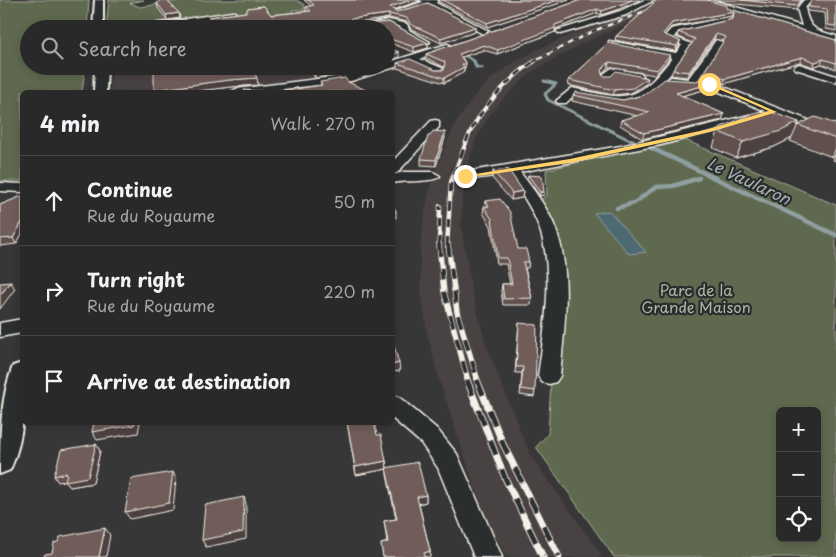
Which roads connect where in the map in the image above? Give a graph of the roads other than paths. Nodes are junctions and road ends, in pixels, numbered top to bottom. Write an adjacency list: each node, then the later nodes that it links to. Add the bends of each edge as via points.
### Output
1 (99, 0): 12 (main road)
2 (438, 0): 5 (street)
3 (650, 0): 17 (street, via 623,13)
4 (808, 0): 19 (street, via 801,8 804,24)
5 (426, 1): 9 (street); 18 (street)
6 (699, 1): 7 (street)
7 (719, 3): 10 (street)
8 (243, 12): 13 (street)
9 (396, 12)
10 (750, 15): 11 (street); 19 (street)
11 (729, 18): 15 (street); 23 (street, via 674,31 668,38)
12 (98, 20)
13 (201, 20)
14 (395, 23): 26 (street, via 420,40 449,46)
15 (680, 26)
16 (498, 29): 18 (street)
17 (560, 31)
18 (488, 33): 20 (street)
19 (815, 33): 21 (street)
20 (472, 38)
21 (836, 39)
22 (612, 43): 25 (street)
23 (705, 45): 25 (street); 32 (street, via 692,83)
24 (396, 51): 26 (street)
25 (677, 56): 32 (street)
26 (414, 58): 27 (street); 29 (street)
27 (395, 64)
28 (798, 67): 33 (street)
29 (440, 71)
30 (356, 75): 35 (street)
31 (606, 77): 32 (street, via 612,71)
32 (659, 79): 36 (street, via 653,87)
33 (836, 79)
34 (709, 84): 39 (street)
35 (252, 90)
36 (629, 99): 37 (street, via 618,101 572,91); 38 (street)
37 (562, 100)
38 (642, 104)
39 (774, 112): 41 (street); 43 (street, via 654,144)
40 (435, 124): 42 (street)
41 (836, 134)
42 (395, 167)
43 (512, 170): 45 (street); 49 (street, via 533,200 550,236 555,279)
44 (433, 176): 46 (street)
45 (465, 176)
46 (395, 178)
47 (20, 326): 48 (street)
48 (0, 330)
49 (549, 376)
50 (20, 377): 51 (main road)
51 (7, 406): 53 (main road)
52 (395, 407): 54 (street, via 429,436 448,462)
53 (0, 461)
54 (488, 557)

